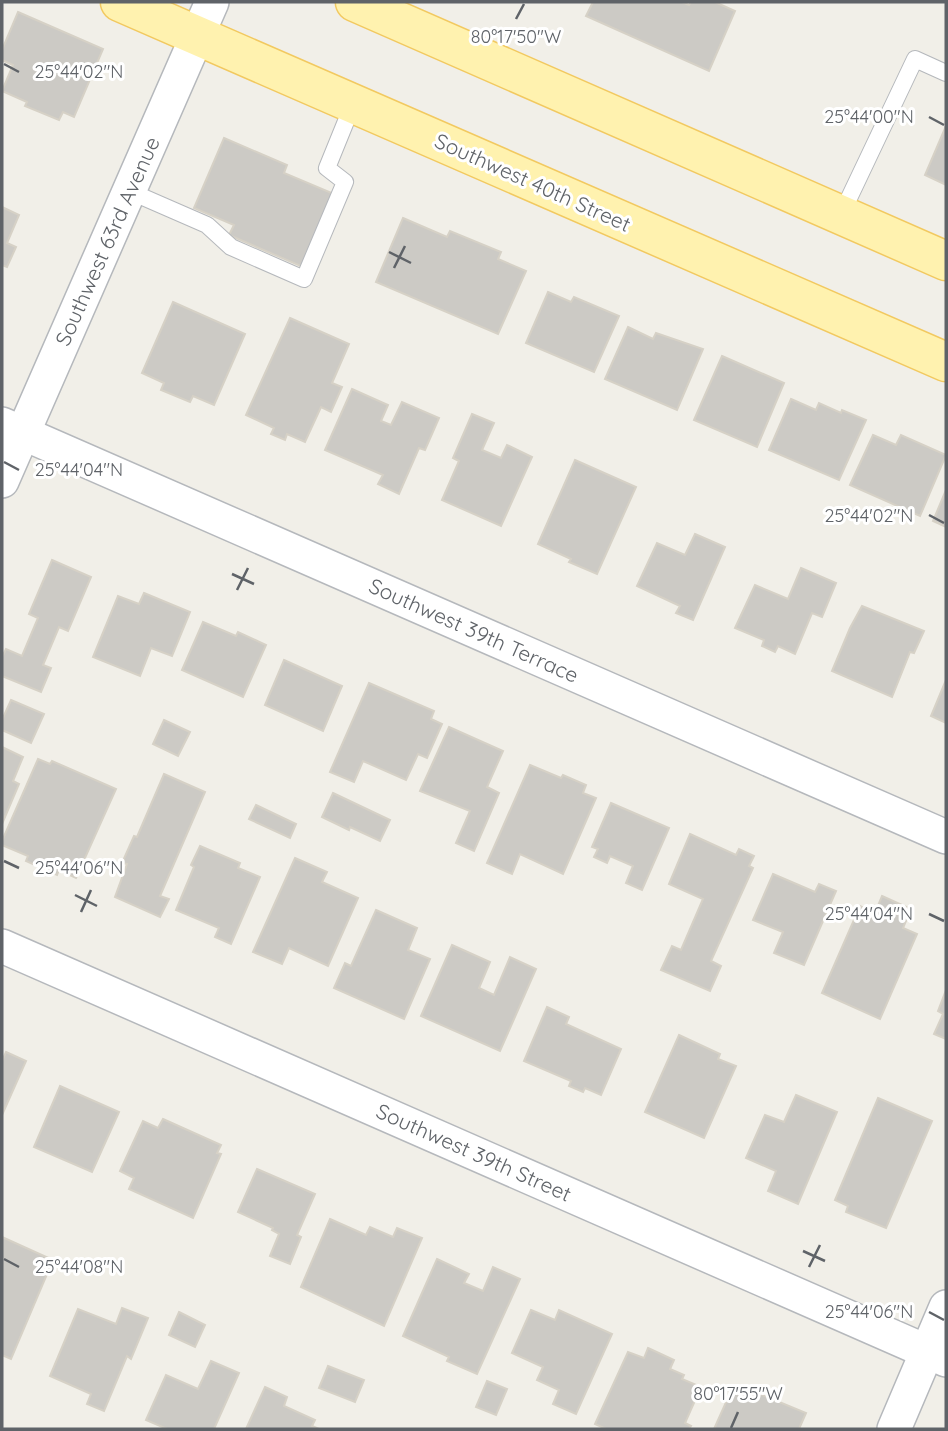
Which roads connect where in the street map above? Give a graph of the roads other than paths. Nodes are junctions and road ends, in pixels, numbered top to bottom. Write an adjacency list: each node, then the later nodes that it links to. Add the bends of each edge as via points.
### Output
1 (120, 2): 3 (main road, Southwest 40th Street)
2 (355, 2): 7 (main road)
3 (205, 19): 5 (main road, Southwest 40th Street); 6 (street, Southwest 63rd Avenue)
4 (946, 73): 7 (lane, via 915,59)
5 (353, 104): 6 (lane, via 327,168 345,182 303,279 231,247 208,225); 9 (main road, Southwest 40th Street)
6 (129, 191): 10 (street, Southwest 63rd Avenue)
7 (841, 215): 8 (main road)
8 (946, 261)
9 (946, 362)
10 (12, 428): 11 (street, Southwest 63rd Avenue); 12 (street, Southwest 39th Terrace)
11 (2, 481)
12 (946, 837)
13 (2, 946): 15 (street, Southwest 39th Street)
14 (946, 1307): 15 (street)
15 (937, 1355): 16 (street)
16 (894, 1429)

